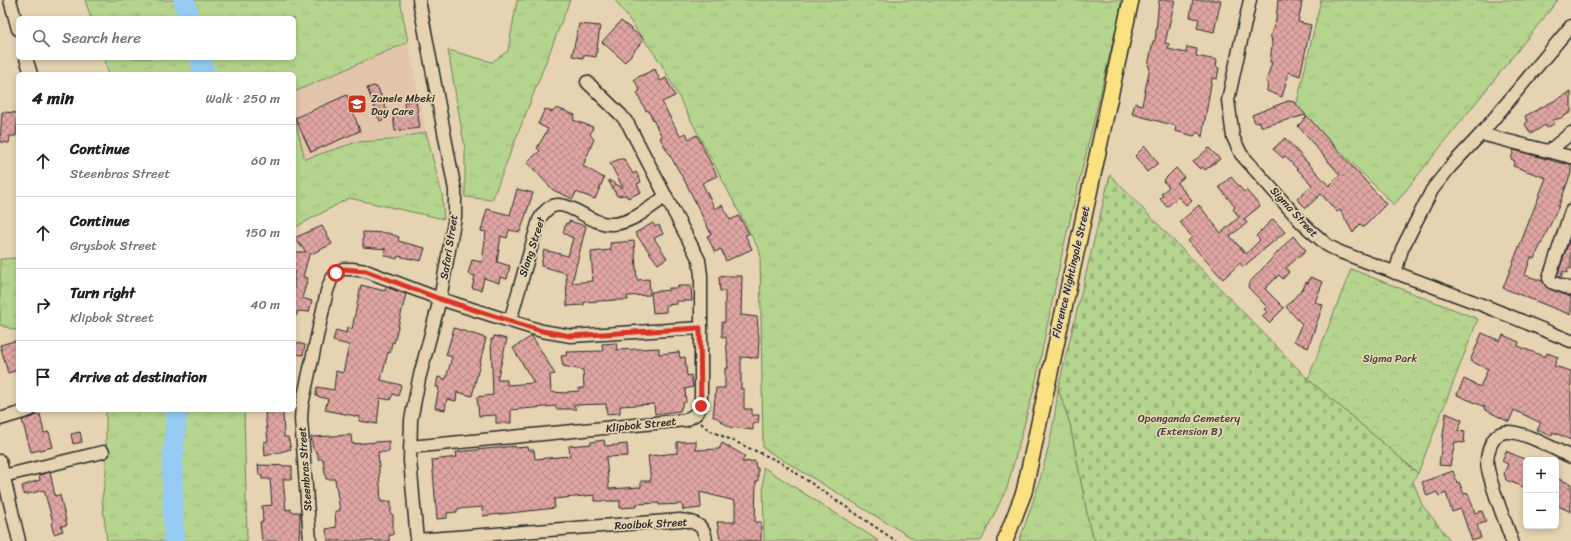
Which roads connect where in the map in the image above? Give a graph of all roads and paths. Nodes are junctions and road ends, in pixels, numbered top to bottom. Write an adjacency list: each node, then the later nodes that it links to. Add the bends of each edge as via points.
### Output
1 (10, 0): 5 (street)
2 (419, 0): 18 (street, Safari Street, via 455,190 455,217)
3 (1131, 0): 35 (main road, Florence Nightingale Street, via 1024,492)
4 (1250, 0): 16 (street, Sigma Street, via 1228,100 1233,137 1242,154 1302,223 1326,245)
5 (16, 22)
6 (1571, 26): 11 (street)
7 (27, 60): 8 (street)
8 (30, 72)
9 (587, 82): 14 (street, via 628,124)
10 (1571, 133): 12 (street)
11 (1481, 134): 12 (street); 16 (street, via 1432,190 1402,249)
12 (1549, 151): 13 (street)
13 (1571, 157)
14 (666, 196): 19 (street, Slang Street, via 640,214 614,224 601,224 566,206 549,206 538,220); 20 (street, via 699,260)
15 (1571, 211): 17 (street, via 1549,278 1552,282)
16 (1394, 273): 21 (street, Sigma Street)
17 (1571, 289)
18 (440, 299): 19 (street, Steenbras Street); 25 (street, Safari Street, via 417,386 411,420); 31 (street, Steenbras Street, via 366,271 343,269 331,280 302,405)
19 (510, 321): 20 (street, Steenbras Street, via 542,331 571,336)
20 (700, 328): 23 (street, via 702,400)
21 (1571, 341)
22 (23, 412): 24 (street)
23 (694, 416): 25 (street, Klipbok Street, via 686,420); 34 (path, via 709,430 780,462)
24 (0, 419)
25 (410, 447): 32 (street, Safari Street)
26 (103, 452): 29 (street)
27 (1571, 457): 36 (street, via 1527,437 1507,432 1500,433 1493,440 1488,452 1487,468)
28 (0, 461): 29 (street)
29 (3, 476): 30 (street)
30 (19, 541)
31 (310, 541)
32 (416, 541): 33 (street, Rooibok Street, via 680,520 700,525)
33 (706, 541)
34 (896, 541)
35 (1005, 541)
36 (1512, 541)

